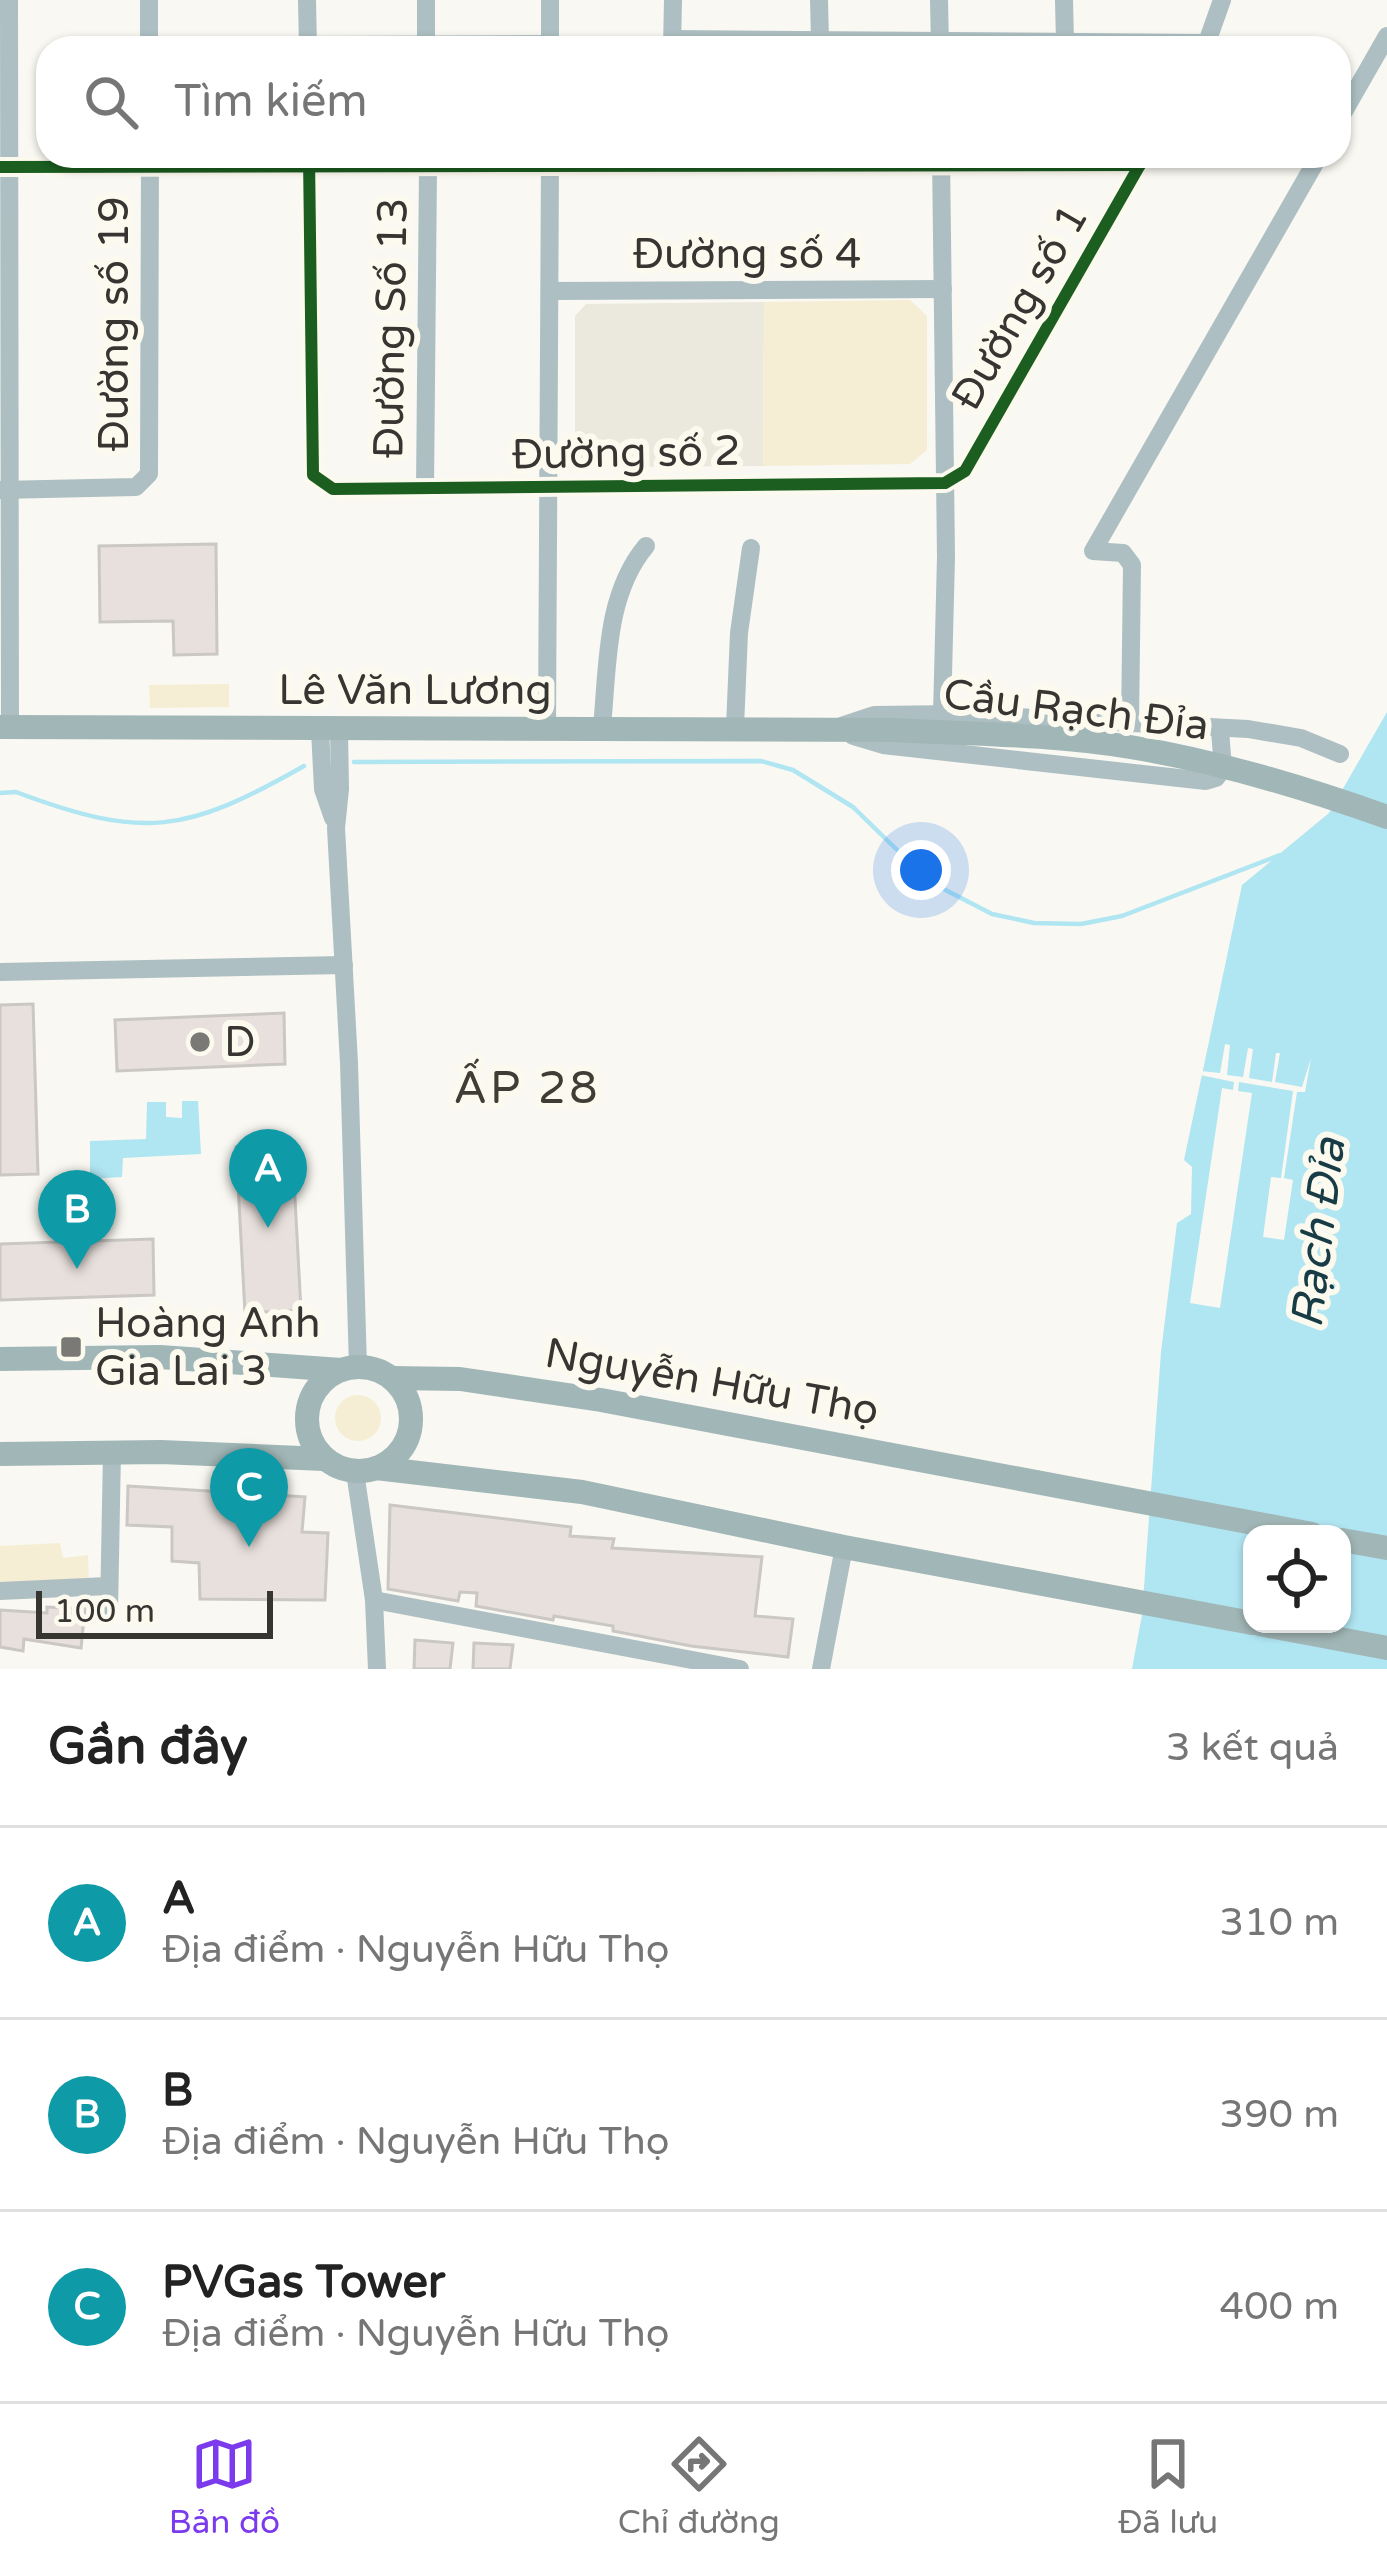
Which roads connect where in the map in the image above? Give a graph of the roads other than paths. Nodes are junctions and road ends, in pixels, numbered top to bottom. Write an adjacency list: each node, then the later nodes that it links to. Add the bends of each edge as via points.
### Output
1 (9, 0): 23 (street)
2 (149, 0): 11 (street)
3 (308, 0): 12 (street)
4 (426, 0): 13 (street)
5 (550, 0): 14 (street)
6 (673, 0): 15 (street)
7 (819, 0): 16 (street)
8 (939, 0): 17 (street)
9 (1064, 0): 18 (street)
10 (1222, 0): 19 (street)
11 (149, 36)
12 (308, 36)
13 (426, 36)
14 (550, 36)
15 (672, 36)
16 (820, 36)
17 (940, 36)
18 (1065, 36)
19 (1210, 36)
20 (1387, 36): 21 (street)
21 (1351, 99)
22 (36, 166): 23 (street)
23 (4, 167): 38 (street)
24 (150, 168): 38 (street, Đường số 19, via 149,474 136,487)
25 (309, 168): 37 (street, Đường số 2, via 313,475 333,489)
26 (408, 168): 32 (street)
27 (445, 168): 32 (street)
28 (550, 168): 34 (street)
29 (941, 168): 33 (street)
30 (1137, 168): 35 (street, Đường số 1, via 965,471)
31 (1311, 168): 42 (street, via 1093,551 1124,553 1132,565)
32 (428, 169): 37 (street, Đường Số 13)
33 (943, 290): 34 (street, Đường số 4); 35 (street)
34 (551, 291): 36 (street)
35 (945, 483): 36 (street, Đường số 2); 41 (street)
36 (552, 487): 37 (street, Đường số 2); 45 (street)
37 (425, 488)
38 (5, 490): 43 (street)
39 (646, 546): 46 (street, via 628,566 616,604)
40 (751, 548): 44 (street)
41 (942, 715): 42 (street, Lê Văn Lương); 48 (street, Lê Văn Lương, via 874,715)
42 (1130, 724): 50 (street, Lê Văn Lương)
43 (5, 727): 47 (main road, Lê Văn Lương)
44 (735, 727): 46 (main road, Lê Văn Lương); 48 (main road, Lê Văn Lương)
45 (548, 728): 46 (main road, Lê Văn Lương); 47 (main road, Lê Văn Lương)
46 (602, 728)
47 (329, 730): 53 (street)
48 (831, 730): 49 (main road, Lê Văn Lương); 50 (street, Lê Văn Lương, via 883,746 1207,781 1223,769)
49 (892, 730): 52 (main road, Cầu Rạch Đỉa, bridge, via 1126,746)
50 (1220, 730): 51 (street, Lê Văn Lương, via 1280,733)
51 (1340, 754)
52 (1387, 817)
53 (344, 965): 54 (street); 56 (street)
54 (0, 972)
55 (0, 1359): 56 (main road, via 160,1357)
56 (350, 1368): 57 (main road); 60 (main road, via 314,1393 307,1409)
57 (391, 1378): 61 (main road, via 409,1404 408,1435 390,1461); 62 (main road, Nguyễn Hữu Thọ, via 460,1379 601,1400)
58 (112, 1452): 59 (main road); 60 (main road); 66 (street)
59 (0, 1454)
60 (324, 1459): 61 (main road)
61 (366, 1470): 64 (main road, via 582,1492); 68 (street)
62 (1264, 1525)
63 (1351, 1542): 65 (main road)
64 (844, 1546): 70 (main road); 75 (street)
65 (1387, 1548)
66 (108, 1586): 67 (street); 69 (street)
67 (0, 1591)
68 (374, 1600): 73 (street); 74 (street)
69 (109, 1611)
70 (1243, 1621)
71 (1308, 1633): 72 (main road)
72 (1387, 1648)
73 (377, 1669)
74 (740, 1669)
75 (821, 1669)

